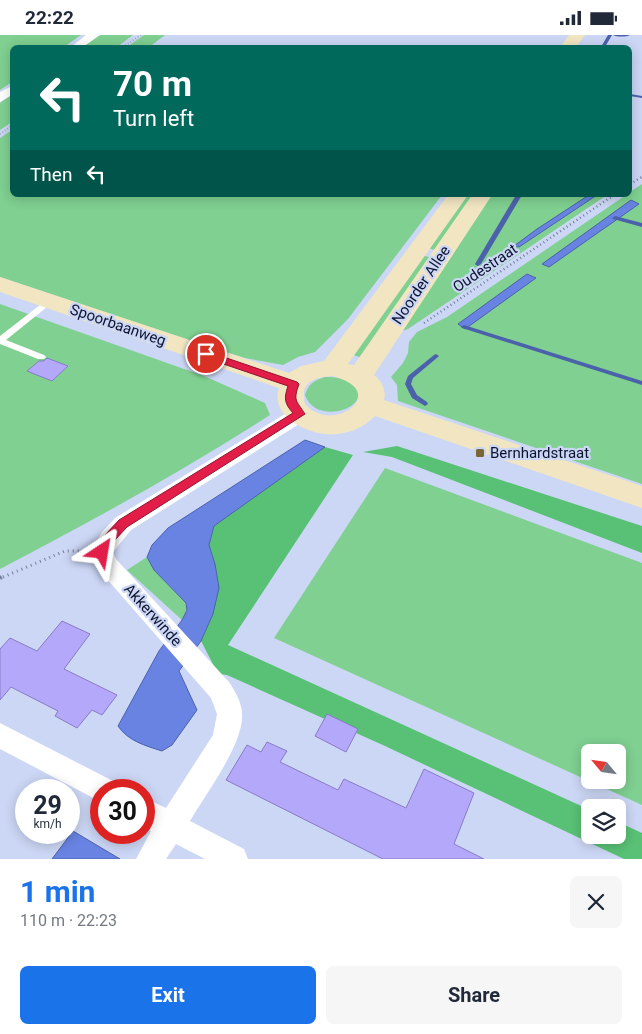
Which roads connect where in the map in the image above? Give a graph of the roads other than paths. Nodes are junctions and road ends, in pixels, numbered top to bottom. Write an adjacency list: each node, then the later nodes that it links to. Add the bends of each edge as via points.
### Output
1 (94, 35): 2 (street)
2 (79, 45)
3 (457, 197): 9 (street, Noorder Allee)
4 (481, 197): 10 (street, Noorder Allee)
5 (0, 284): 6 (street, Spoorbaanweg)
6 (49, 301): 7 (lane); 11 (street, Spoorbaanweg)
7 (0, 341): 8 (lane)
8 (41, 357)
9 (332, 368): 10 (street); 11 (street, via 314,370)
10 (360, 375): 12 (street, via 372,389)
11 (294, 384): 13 (street, via 289,397)
12 (371, 405): 13 (street, via 356,419 344,423 318,423); 14 (street)
13 (300, 414): 18 (street, Akkerwinde, via 123,524 102,552 107,564 220,690 228,703 230,719 224,740)
14 (642, 497)
15 (0, 735): 16 (street)
16 (90, 783)
17 (155, 818): 18 (street)
18 (170, 826): 19 (street, Akkerwinde); 20 (street)
19 (150, 859)
20 (234, 859)

